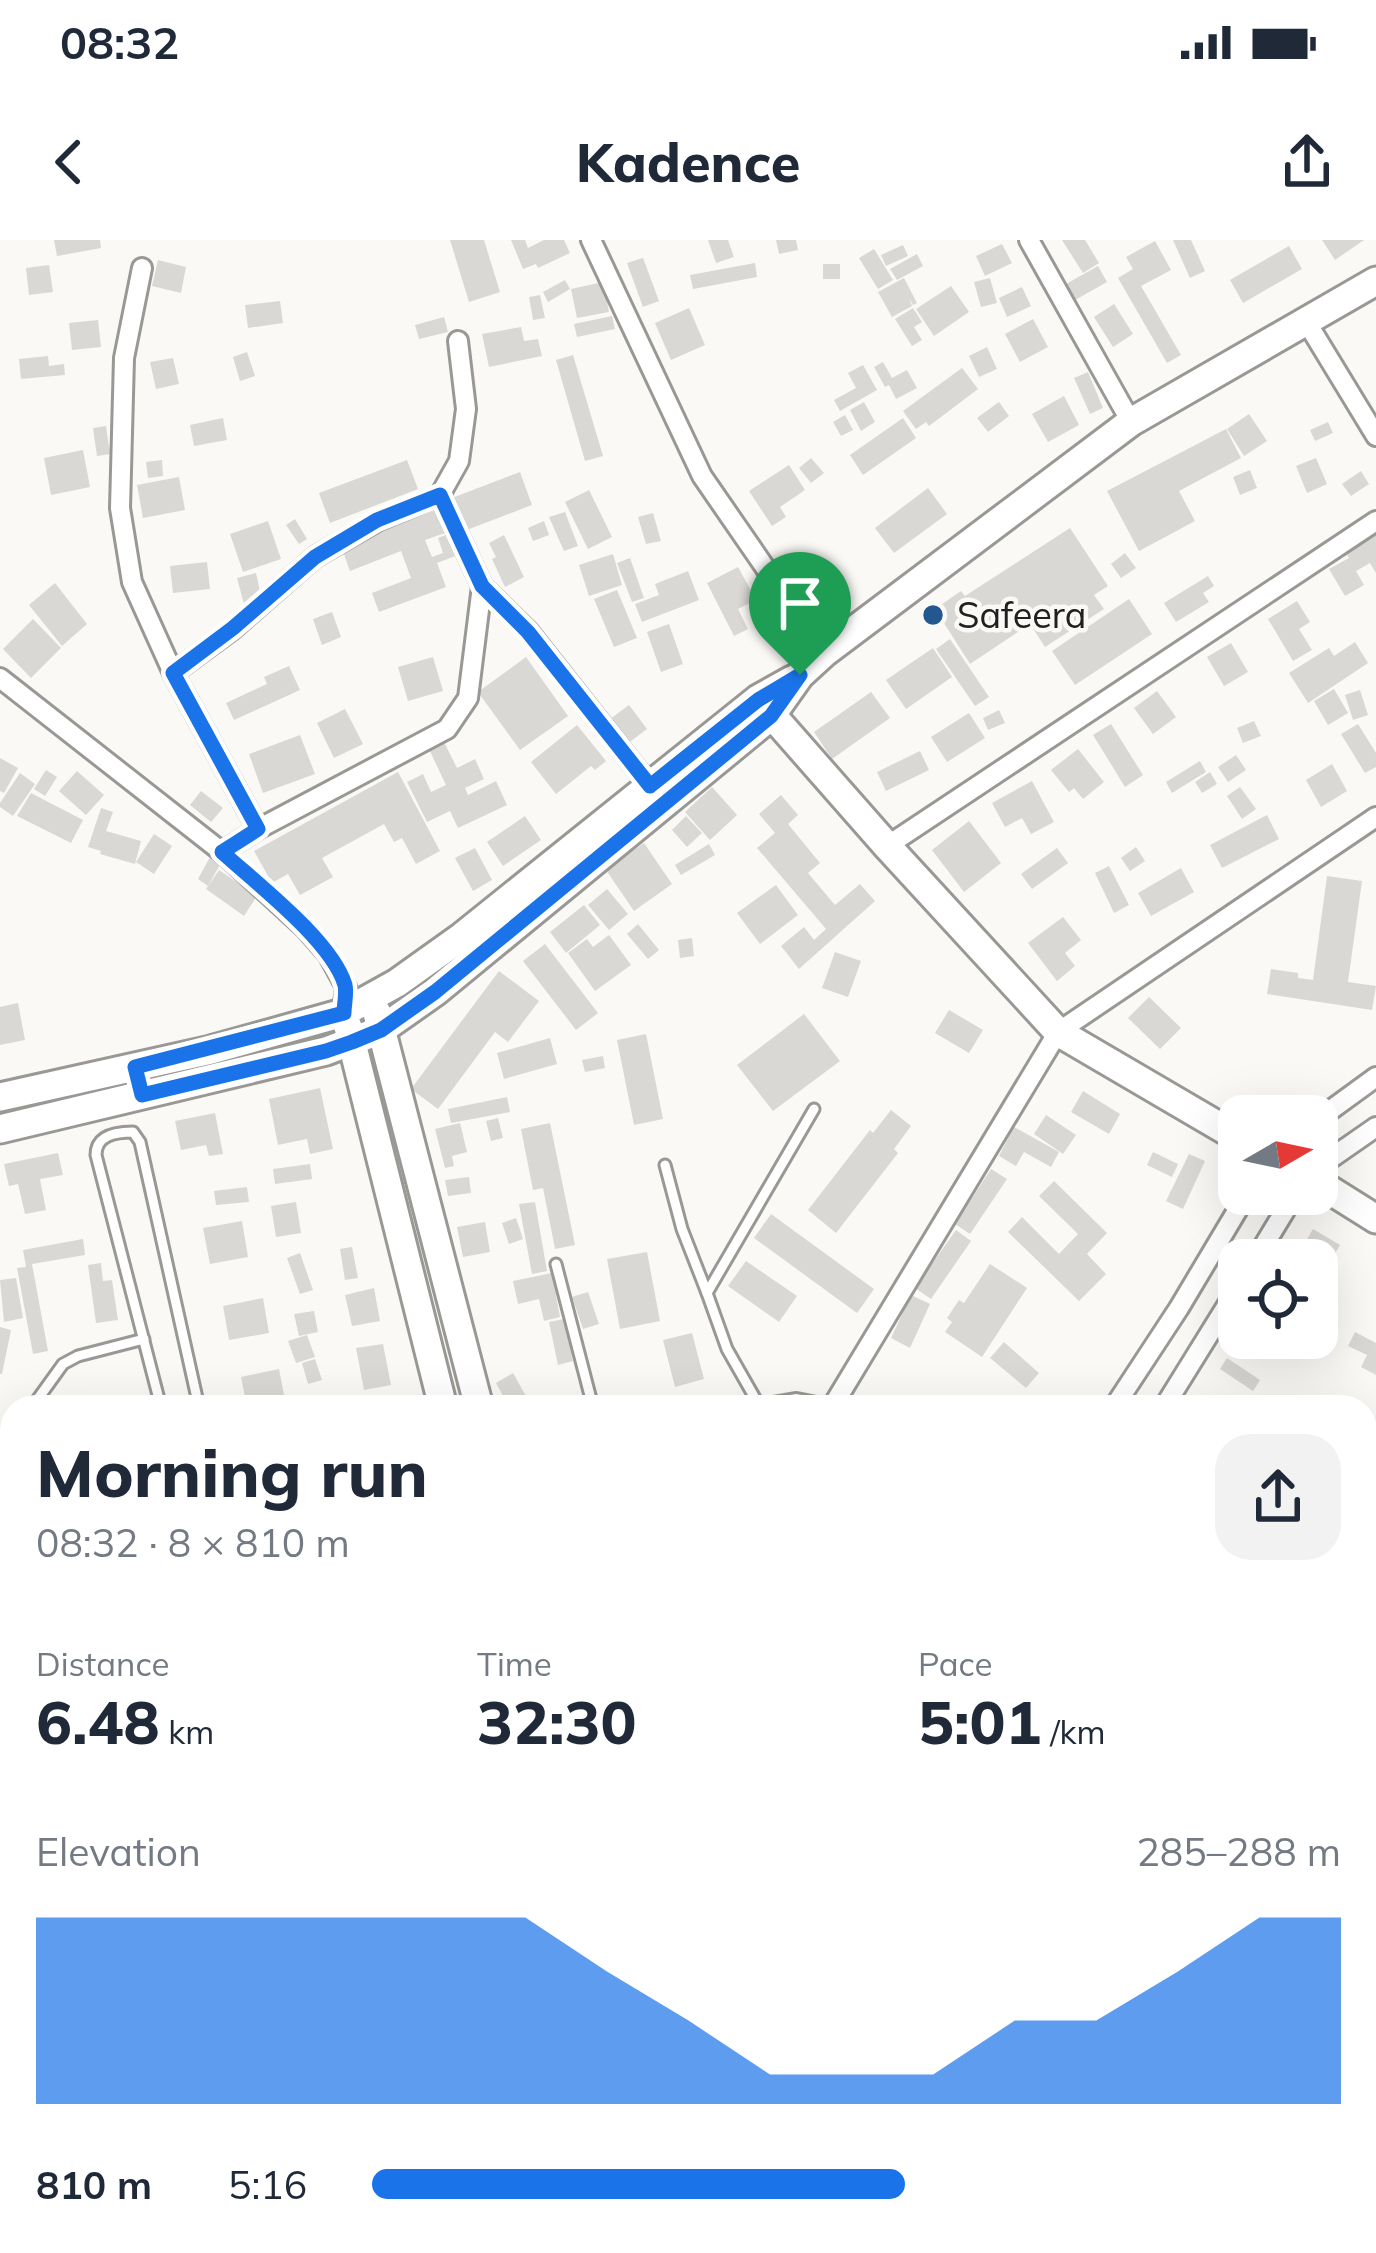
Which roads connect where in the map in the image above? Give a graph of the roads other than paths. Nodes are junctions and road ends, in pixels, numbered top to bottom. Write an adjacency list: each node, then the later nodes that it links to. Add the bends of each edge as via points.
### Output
1 (591, 240): 12 (street, via 702,476)
2 (1028, 240): 7 (street)
3 (142, 268): 13 (street, via 124,358 120,508 133,583)
4 (1376, 281): 5 (main road)
5 (1306, 321): 7 (main road); 8 (street)
6 (458, 340): 9 (street, via 466,409 459,460)
7 (1131, 422): 12 (main road)
8 (1376, 436)
9 (440, 495): 11 (street); 13 (street, via 315,557)
10 (1376, 521): 19 (street)
11 (482, 586): 16 (street); 18 (street, via 468,698 447,729)
12 (824, 653): 15 (main road)
13 (173, 673): 18 (street)
14 (0, 678): 20 (street)
15 (765, 708): 16 (main road); 19 (main road); 23 (main road)
16 (650, 786): 21 (main road)
17 (1376, 817): 24 (street)
18 (258, 829): 20 (street)
19 (887, 846): 24 (main road)
20 (222, 852): 22 (street, via 328,955)
21 (374, 997): 22 (main road); 23 (main road)
22 (345, 1000): 25 (main road); 26 (main road)
23 (381, 1030): 25 (main road); 52 (main road)
24 (1058, 1032): 34 (main road); 55 (street)
25 (352, 1042): 29 (main road); 51 (main road)
26 (135, 1067): 28 (main road); 29 (main road)
27 (1376, 1078): 31 (street)
28 (82, 1079): 30 (main road); 32 (main road)
29 (142, 1095): 32 (main road)
30 (0, 1097)
31 (1338, 1105)
32 (90, 1108): 36 (main road)
33 (814, 1108): 43 (lane)
34 (1218, 1126)
35 (1376, 1127): 37 (street)
36 (0, 1129)
37 (1338, 1153)
38 (665, 1165): 43 (lane)
39 (1338, 1196): 41 (main road)
40 (1234, 1215): 44 (street)
41 (1376, 1220)
42 (556, 1264): 53 (lane)
43 (707, 1293): 54 (lane)
44 (1179, 1308): 46 (street); 56 (street)
45 (1218, 1320): 46 (street)
46 (1211, 1331): 57 (street)
47 (144, 1340): 48 (lane, via 63,1364); 49 (lane); 50 (lane, via 96,1155 101,1139 118,1132 133,1132 140,1142)
48 (41, 1395)
49 (158, 1395)
50 (196, 1395)
51 (440, 1395)
52 (476, 1395)
53 (590, 1395)
54 (753, 1395)
55 (839, 1395)
56 (1122, 1395)
57 (1171, 1395)

